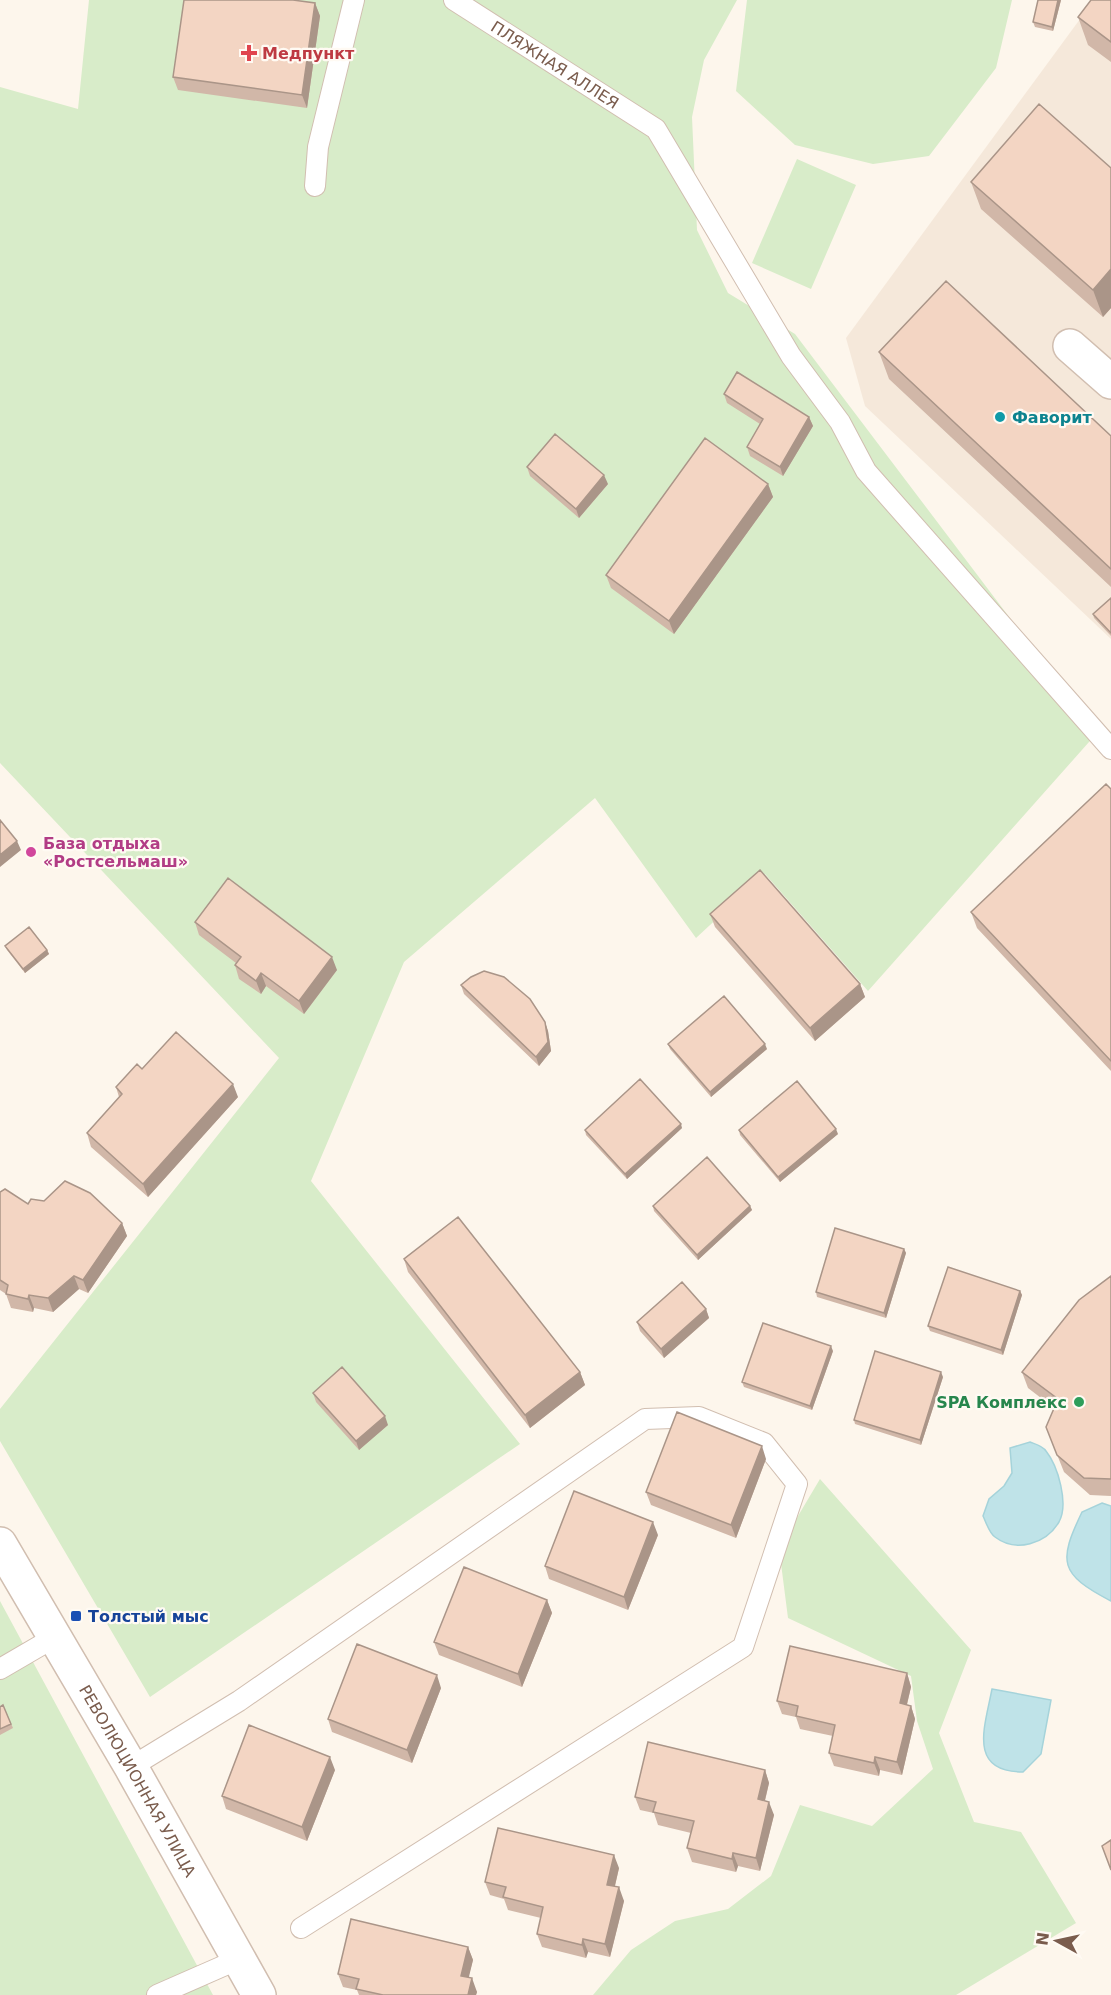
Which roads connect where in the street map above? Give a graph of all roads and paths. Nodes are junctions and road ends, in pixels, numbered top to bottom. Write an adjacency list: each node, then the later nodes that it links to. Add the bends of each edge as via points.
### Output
1 (354, 0): 3 (lane, via 318,147)
2 (454, 0): 6 (lane, ПЛЯЖНАЯ АЛЛЕЯ, via 656,129 791,356 840,423 866,471)
3 (315, 186)
4 (1070, 345): 5 (street)
5 (1111, 382)
6 (1111, 749)
7 (5, 1560): 8 (street, РЕВОЛЮЦИОННАЯ УЛИЦА)
8 (55, 1637): 9 (lane); 10 (street, РЕВОЛЮЦИОННАЯ УЛИЦА)
9 (0, 1670)
10 (131, 1767): 11 (lane, via 239,1701 645,1419 699,1417 764,1443 797,1484 743,1647); 12 (street, РЕВОЛЮЦИОННАЯ УЛИЦА)
11 (301, 1928)
12 (239, 1959): 13 (lane); 14 (street, РЕВОЛЮЦИОННАЯ УЛИЦА)
13 (157, 1995)
14 (259, 1995)

